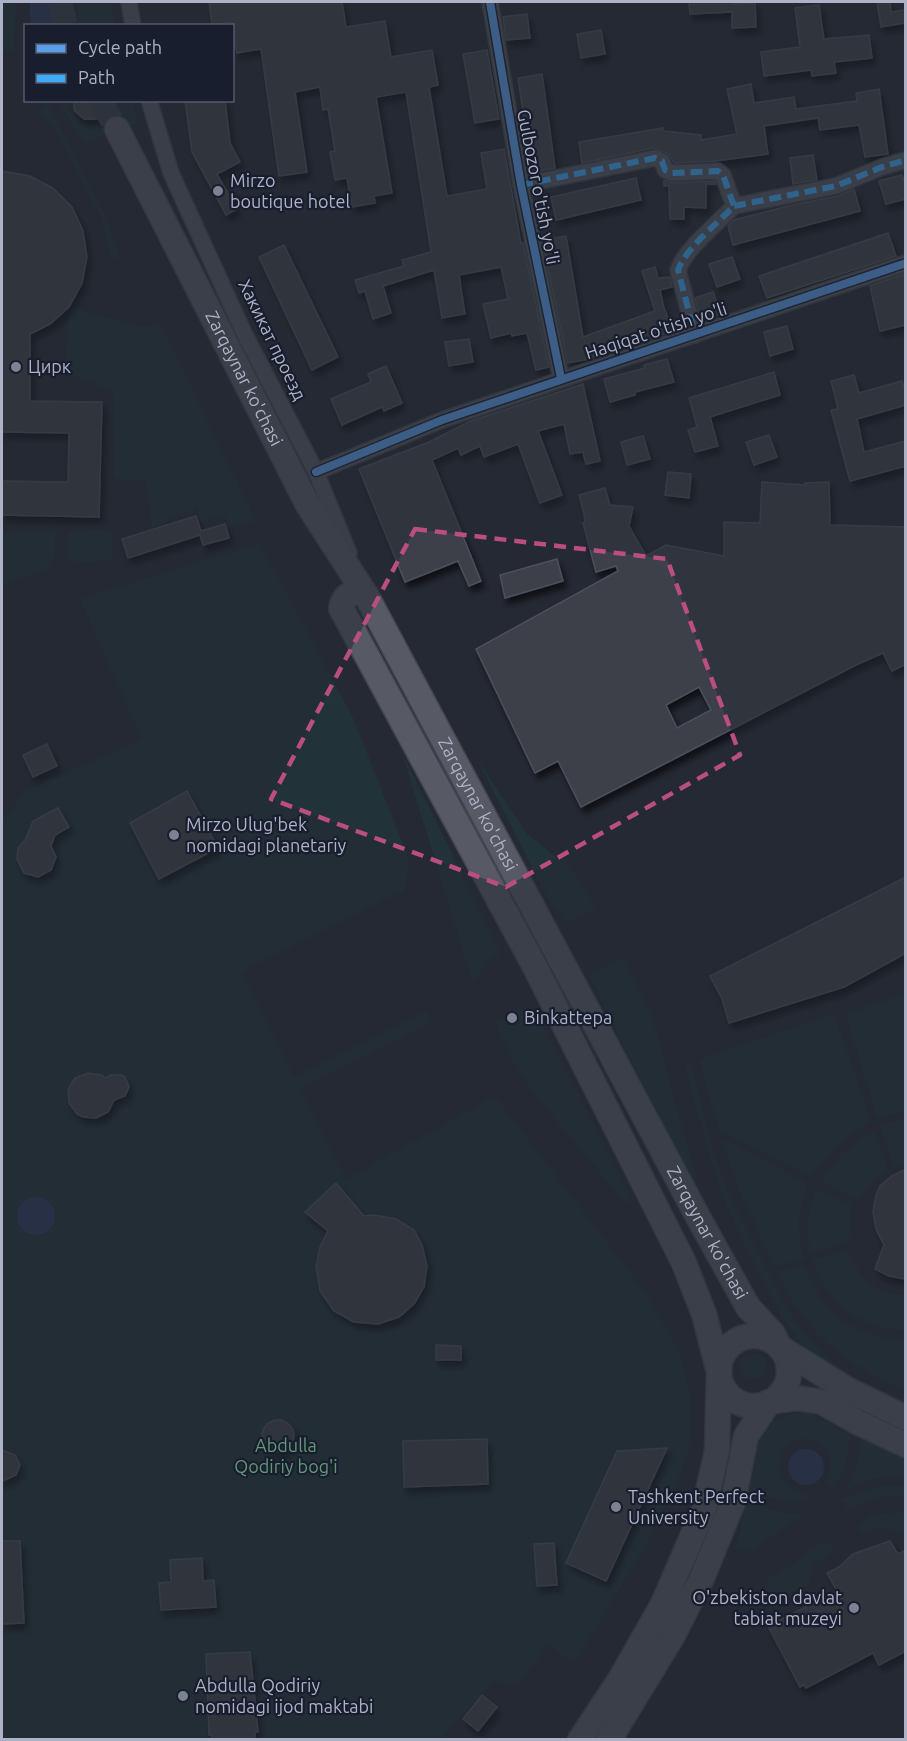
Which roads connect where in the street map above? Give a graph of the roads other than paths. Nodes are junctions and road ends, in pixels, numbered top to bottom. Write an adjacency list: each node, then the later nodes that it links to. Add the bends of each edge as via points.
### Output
1 (129, 2): 3 (street)
2 (490, 2): 7 (street, Gulbozor o'tish yo'li)
3 (133, 24)
4 (150, 102): 12 (street, Хакикат проезд, via 171,173 245,335)
5 (117, 129): 13 (main road, Zarqaynar ko'chasi, via 308,505)
6 (906, 160): 8 (street, via 836,186)
7 (521, 185): 8 (street, via 655,158 672,173 718,171); 11 (street, Gulbozor o'tish yo'li)
8 (734, 206): 10 (street, via 698,242 678,270)
9 (905, 265): 10 (street, Haqiqat o'tish yo'li)
10 (695, 335): 11 (street, Haqiqat o'tish yo'li)
11 (561, 378): 12 (street, Haqiqat o'tish yo'li, via 442,420)
12 (316, 472): 13 (street, Хакикат проезд)
13 (366, 595): 14 (main road, Zarqaynar ko'chasi, via 698,1217 748,1307 773,1334); 15 (main road, Zarqaynar ko'chasi, via 350,594 341,608 534,965 678,1252 704,1314)
14 (779, 1347): 15 (main road, via 758,1336 740,1339 726,1350); 16 (main road, via 788,1361 789,1377 782,1392); 17 (main road, Zarqaynar ko'chasi, via 848,1390)
15 (719, 1372): 16 (main road, via 725,1389 738,1401 753,1406); 19 (main road, Zarqaynar ko'chasi, via 715,1461 698,1526 648,1632)
16 (769, 1402): 18 (main road, via 803,1398 822,1402); 20 (main road, via 746,1436 733,1502 698,1588)
17 (906, 1418)
18 (906, 1445)
19 (580, 1740)
20 (609, 1740)

